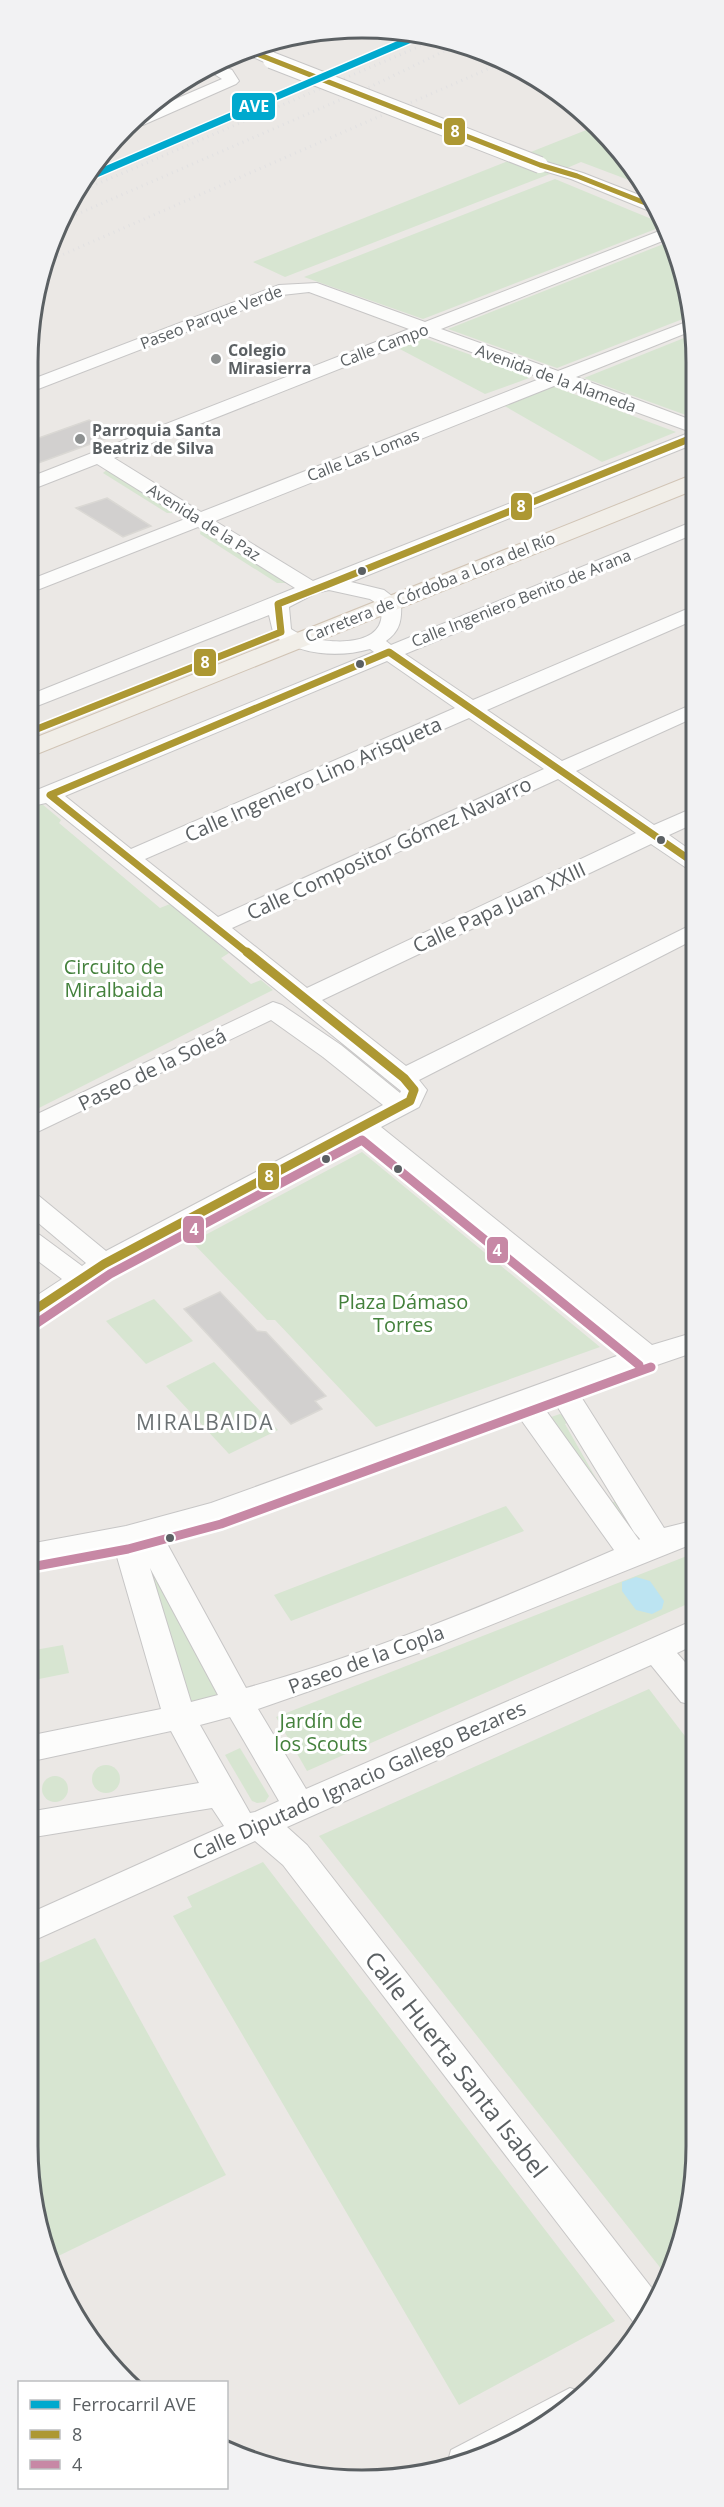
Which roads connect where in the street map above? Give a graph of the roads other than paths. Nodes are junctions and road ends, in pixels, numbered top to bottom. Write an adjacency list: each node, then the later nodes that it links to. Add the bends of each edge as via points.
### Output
1 (259, 55): 4 (street, bridge)
2 (220, 70): 3 (street, via 227,73 231,81)
3 (150, 116)
4 (644, 203)
5 (661, 236): 7 (street, Calle Campo)
6 (685, 328): 8 (street, Calle Las Lomas)
7 (423, 329): 8 (street, Avenida de la Alameda); 9 (street, Paseo Parque Verde, via 311,287 294,286); 12 (street, Calle Campo)
8 (558, 378): 10 (street, Avenida de la Alameda); 16 (street, Calle Las Lomas)
9 (38, 383)
10 (686, 430)
11 (686, 434): 20 (street)
12 (90, 460): 14 (street, Calle Campo); 16 (street, Avenida de la Paz); 17 (street, Avenida de la Paz)
13 (686, 469): 21 (main road, Carretera de Córdoba a Lora del Río)
14 (38, 481)
15 (686, 484): 21 (main road, Carretera de Córdoba a Lora del Río)
16 (200, 519): 17 (street, Calle Las Lomas); 20 (street, Avenida de la Paz)
17 (180, 527): 19 (street, Calle Las Lomas); 22 (street, Avenida de la Paz)
18 (686, 530): 25 (street, Calle Ingeniero Benito de Arana)
19 (38, 584)
20 (319, 586): 21 (street); 22 (street)
21 (384, 598): 24 (main road, Carretera de Córdoba a Lora del Río); 25 (street, via 394,616)
22 (284, 600): 24 (street); 26 (street)
23 (686, 615): 27 (street, Calle Ingeniero Lino Arisqueta)
24 (288, 637): 25 (street, via 318,647); 29 (main road, Carretera de Córdoba a Lora del Río); 30 (main road, Carretera de Córdoba a Lora del Río)
25 (381, 647): 27 (street); 32 (street, Calle Ingeniero Benito de Arana)
26 (38, 700)
27 (472, 709): 31 (street); 36 (street, Calle Ingeniero Lino Arisqueta)
28 (686, 713): 31 (street, Calle Compositor Gómez Navarro)
29 (38, 729)
30 (38, 744)
31 (560, 770): 34 (street); 37 (street, Calle Compositor Gómez Navarro)
32 (41, 797): 36 (street)
33 (686, 818): 34 (street, Calle Papa Juan XXIII)
34 (653, 834): 35 (street); 39 (street, Calle Papa Juan XXIII)
35 (686, 857)
36 (129, 858): 37 (street)
37 (215, 927): 39 (street)
38 (686, 934): 40 (street)
39 (305, 999): 40 (street)
40 (404, 1078): 41 (street, via 414,1090 410,1101)
41 (400, 1106): 42 (street, Paseo de la Soleá, via 273,1010); 43 (street)
42 (38, 1123)
43 (363, 1126): 46 (street); 50 (street)
44 (38, 1209): 46 (street)
45 (38, 1248): 47 (street)
46 (104, 1264): 47 (street)
47 (81, 1279): 48 (street)
48 (38, 1308)
49 (686, 1345): 50 (street)
50 (647, 1356): 51 (street)
51 (561, 1388): 52 (street); 54 (street)
52 (524, 1402): 53 (street, via 216,1513); 54 (street)
53 (136, 1534): 55 (street); 59 (street); 60 (street, Calle Huerta Santa Isabel)
54 (650, 1537): 59 (street, Paseo de la Copla, via 567,1583 340,1671)
55 (38, 1553)
56 (686, 1636): 57 (street, Calle Diputado Ignacio Gallego Bezares)
57 (656, 1649): 58 (street); 63 (street, Calle Diputado Ignacio Gallego Bezares)
58 (686, 1686)
59 (238, 1703): 60 (street, Paseo de la Copla); 63 (street)
60 (180, 1718): 61 (street, Paseo de la Copla); 62 (street, Calle Huerta Santa Isabel)
61 (38, 1747)
62 (220, 1793): 64 (street); 65 (street, Calle Huerta Santa Isabel)
63 (299, 1806): 65 (street, Calle Diputado Ignacio Gallego Bezares)
64 (38, 1823)
65 (249, 1827): 66 (street, Calle Diputado Ignacio Gallego Bezares); 67 (street, Calle Huerta Santa Isabel, via 275,1836 295,1855)
66 (38, 1924)
67 (643, 2306)

